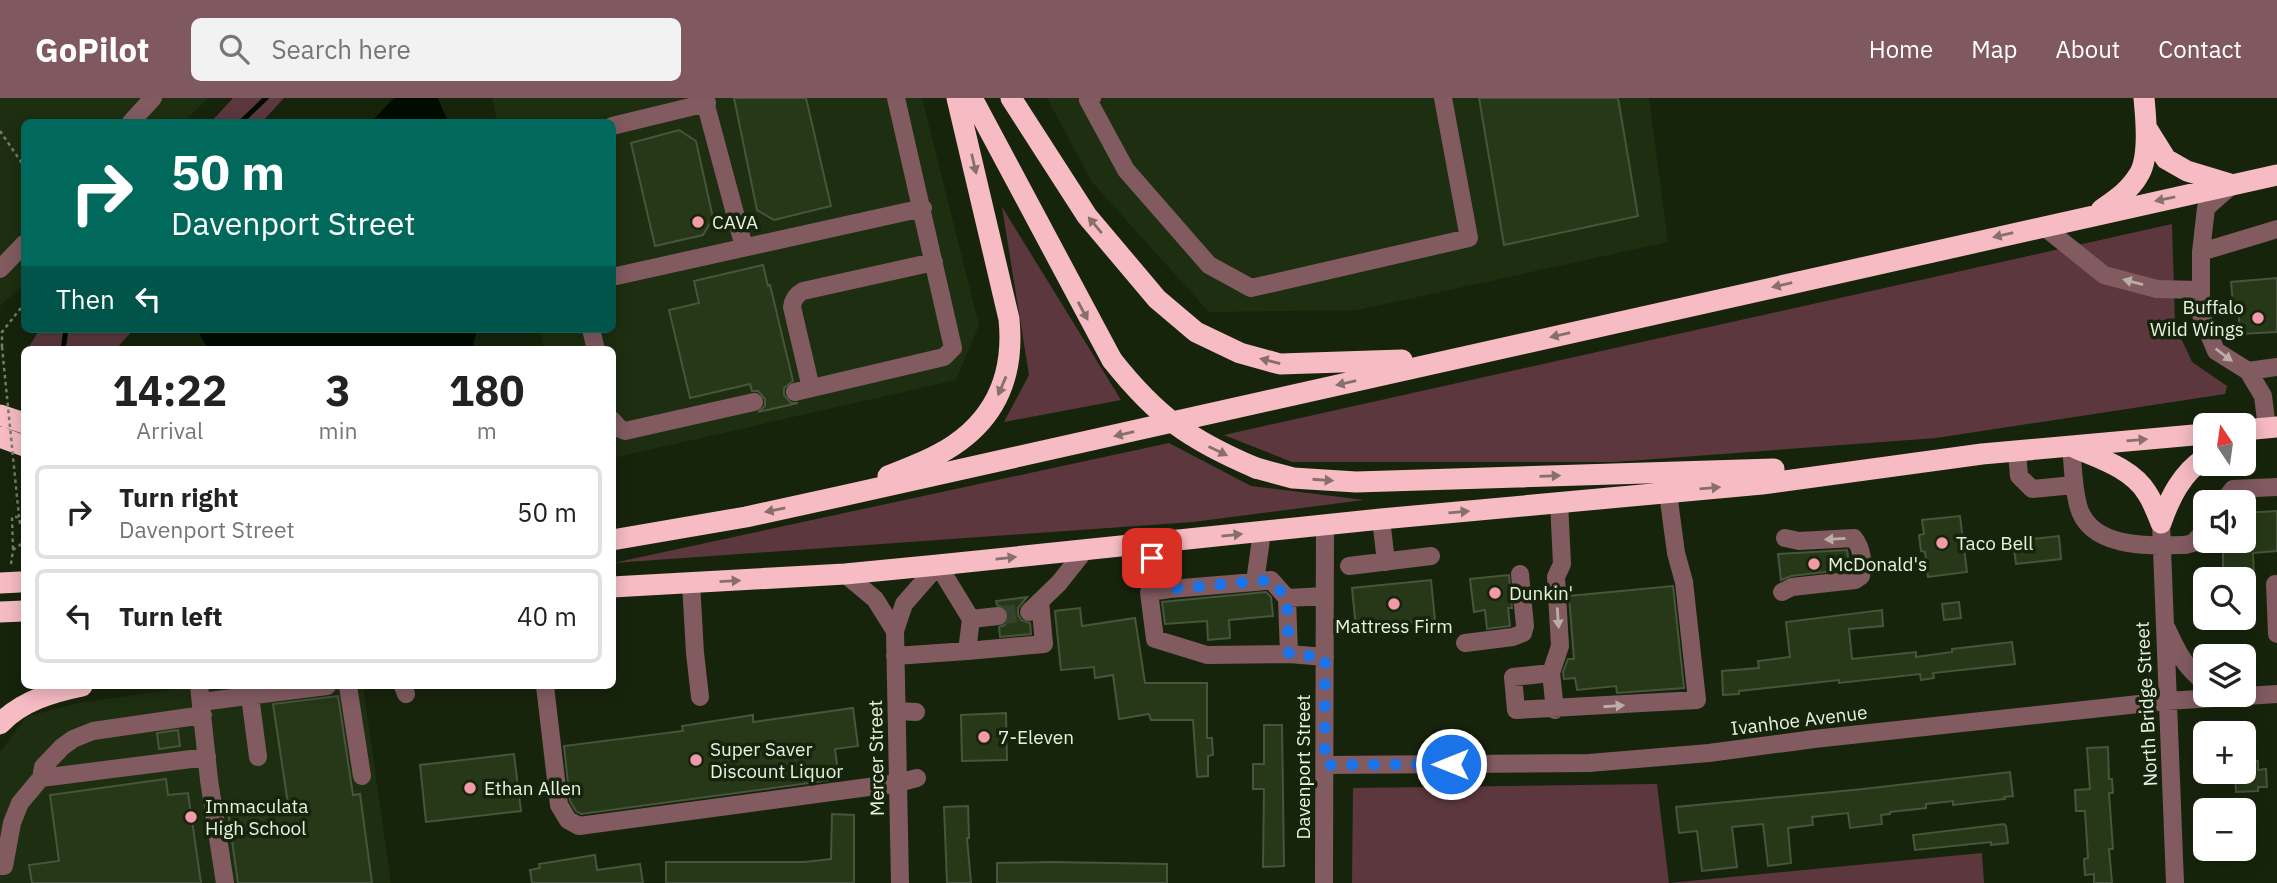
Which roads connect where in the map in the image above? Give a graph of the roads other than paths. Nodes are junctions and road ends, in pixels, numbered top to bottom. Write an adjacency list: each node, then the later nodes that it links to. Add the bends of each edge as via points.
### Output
1 (153, 98): 10 (street)
2 (896, 98): 15 (street)
3 (957, 98): 45 (highway, one-way to 45, via 1009,319 1008,371 986,416 969,434 939,455)
4 (972, 98): 39 (highway, one-way to 39, bridge, via 1112,360 1144,399 1184,432 1256,468 1293,478 1356,482)
5 (1011, 98): 26 (highway, one-way to 5, via 1280,363 1240,353 1196,332 1157,299 1087,216)
6 (1092, 98): 7 (street, via 1088,100 1126,170 1209,265 1251,288 1469,238)
7 (1443, 98)
8 (2144, 98): 12 (highway)
9 (706, 100): 11 (street); 20 (street)
10 (134, 119)
11 (616, 125)
12 (2146, 127): 14 (highway, via 2166,159); 16 (highway, via 2140,174 2123,195)
13 (2277, 175): 14 (highway)
14 (2232, 185): 16 (highway, one-way to 16); 21 (street, via 2206,208)
15 (923, 208): 20 (street); 22 (street)
16 (2094, 215): 17 (highway)
17 (2043, 226): 25 (street, one-way to 17, via 2157,289 2104,275); 26 (highway, one-way to 26)
18 (2277, 229): 21 (street)
19 (21, 247): 23 (street)
20 (744, 247): 24 (street)
21 (2201, 252): 25 (street)
22 (934, 262): 22 (street, via 797,294 792,307 803,390 944,357 951,351 953,341)
23 (0, 269)
24 (616, 275)
25 (2201, 290): 28 (street, one-way to 28, via 2201,315 2216,351)
26 (1460, 357): 45 (highway, one-way to 45)
27 (2277, 367): 28 (street)
28 (2248, 371): 33 (street, via 2263,396)
29 (754, 402): 32 (street, via 625,430)
30 (0, 415): 31 (highway)
31 (21, 423)
32 (616, 425)
33 (2272, 428)
34 (2193, 435): 37 (highway, one-way to 34)
35 (0, 437): 36 (highway)
36 (21, 445)
37 (2071, 446): 38 (highway); 41 (street); 48 (highway, via 2139,482)
38 (2017, 452): 39 (highway); 41 (street, via 2019,476 2032,489)
39 (1923, 462): 44 (highway, one-way to 39)
40 (2193, 467): 48 (highway, via 2177,487)
41 (2074, 485): 55 (street, via 2078,507 2096,532 2128,544)
42 (2277, 487): 43 (street)
43 (2232, 490)
44 (1668, 492): 46 (highway); 94 (street, one-way to 44, via 1697,700)
45 (842, 496): 52 (highway, one-way to 52)
46 (1559, 502): 47 (highway, one-way to 46); 81 (street, one-way to 81, via 1562,564 1556,577 1560,646)
47 (1381, 519): 49 (highway); 58 (street)
48 (2161, 523): 55 (street, North Bridge Street)
49 (1325, 525): 50 (highway); 69 (street, Davenport Street)
50 (1262, 532): 54 (highway, one-way to 50); 63 (street)
51 (1785, 537): 68 (street, one-way to 51, via 1855,580 1863,568 1854,538 1799,541)
52 (616, 539)
53 (2193, 543): 55 (street)
54 (1143, 544): 56 (highway); 67 (street)
55 (2162, 545): 73 (street, North Bridge Street)
56 (1086, 549): 59 (highway, one-way to 56); 77 (street, via 1035,606 1044,644)
57 (1431, 556): 58 (street)
58 (1386, 562): 60 (street)
59 (938, 565): 61 (highway); 72 (street); 74 (street, Mercer Street, via 904,604)
60 (1349, 566)
61 (845, 574): 64 (highway, one-way to 61); 74 (street, via 875,599)
62 (1520, 574): 76 (street, via 1522,633)
63 (1255, 582): 67 (street); 70 (street, via 1271,580)
64 (691, 583): 66 (highway); 90 (street)
65 (2275, 584): 75 (street)
66 (616, 587)
67 (1170, 589): 78 (street, via 1149,592 1155,639 1207,655)
68 (1782, 592)
69 (1325, 596): 70 (street); 80 (street, Davenport Street)
70 (1287, 598): 78 (street)
71 (998, 616): 72 (street)
72 (971, 619): 77 (street)
73 (2163, 622): 82 (street); 93 (street, North Bridge Street)
74 (895, 631): 79 (street, Mercer Street)
75 (2277, 634)
76 (1465, 643)
77 (967, 651): 79 (street)
78 (1289, 654): 80 (street)
79 (895, 656): 95 (street, Mercer Street)
80 (1325, 657): 100 (street, Davenport Street)
81 (1551, 673): 94 (street); 94 (street, via 1513,677 1516,710)
82 (2193, 674)
83 (72, 689): 97 (highway, via 37,699)
84 (304, 689): 89 (street)
85 (348, 689): 101 (street)
86 (545, 689): 104 (street, via 559,805 568,820 579,826)
87 (2277, 694): 88 (street, Ivanhoe Avenue)
88 (2256, 695)
89 (250, 696): 92 (street); 99 (street)
90 (700, 697)
91 (2193, 699): 93 (street, Ivanhoe Avenue)
92 (201, 701): 98 (street); 102 (street, via 74,739 43,767)
93 (2167, 701): 100 (street, Ivanhoe Avenue, via 1589,764); 109 (street, North Bridge Street)
94 (1555, 710)
95 (897, 711): 96 (street); 104 (street, Mercer Street)
96 (916, 712)
97 (0, 724)
98 (206, 757): 102 (street); 106 (street)
99 (258, 757)
100 (1325, 765): 108 (street, Davenport Street)
101 (362, 776)
102 (41, 778): 105 (street, via 20,803 12,823)
103 (916, 778): 104 (street)
104 (898, 783): 107 (street, Mercer Street)
105 (4, 872)
106 (225, 883)
107 (900, 883)
108 (1324, 883)
109 (2175, 883)

